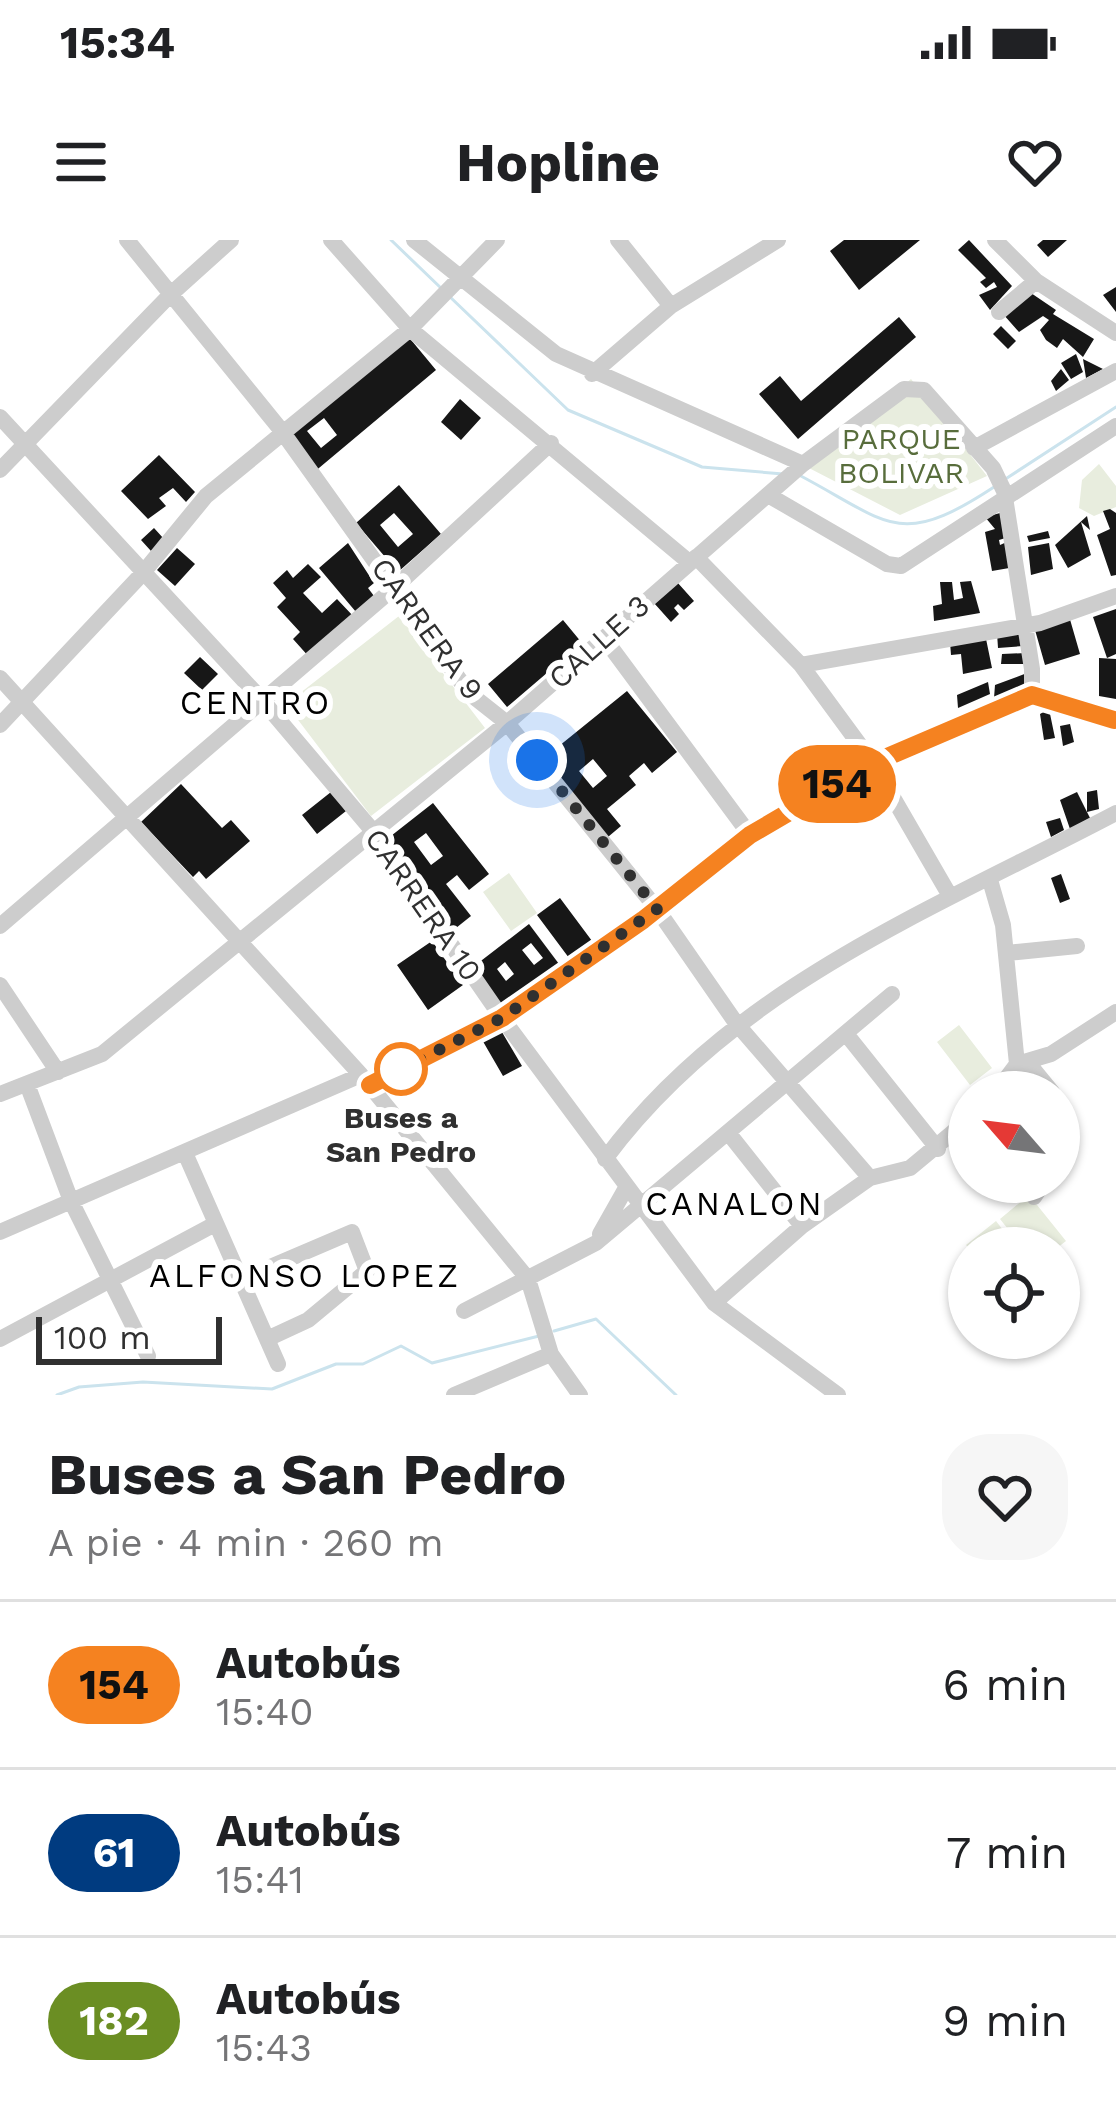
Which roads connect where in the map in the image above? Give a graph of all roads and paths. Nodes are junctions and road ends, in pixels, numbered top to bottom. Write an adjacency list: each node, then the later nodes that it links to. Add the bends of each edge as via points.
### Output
1 (127, 240): 11 (street, CARRERA 9)
2 (231, 240): 11 (street)
3 (331, 240): 14 (street)
4 (414, 240): 9 (street)
5 (497, 240): 9 (street)
6 (618, 240): 12 (street)
7 (778, 240): 12 (street)
8 (1000, 242): 10 (street)
9 (454, 281): 14 (street); 17 (street)
10 (1036, 281): 13 (street); 15 (street)
11 (171, 294): 20 (street, CARRERA 9); 22 (street)
12 (671, 306): 17 (street)
13 (999, 313)
14 (413, 325): 20 (street); 21 (street)
15 (1116, 333)
16 (1116, 371): 23 (street)
17 (592, 374): 24 (street)
18 (0, 417): 22 (street, CARRERA 10)
19 (1116, 426): 27 (street)
20 (280, 430): 29 (street, via 206,496); 30 (street, CARRERA 9)
21 (551, 442): 28 (street); 30 (street)
22 (24, 444): 25 (street); 29 (street, CARRERA 10)
23 (974, 448): 24 (street, CALLE 3, via 924,391 904,389); 27 (street)
24 (800, 466): 26 (street, CALLE 3)
25 (0, 470)
26 (772, 492): 27 (street, via 895,567); 28 (street, CALLE 3)
27 (1006, 496): 32 (street)
28 (693, 559): 33 (street, CALLE 3); 34 (street)
29 (142, 574): 37 (street, CARRERA 10); 38 (street)
30 (395, 587): 37 (street); 40 (street, CARRERA 9, via 469,693)
31 (1116, 596): 32 (street)
32 (1025, 626): 34 (street); 36 (street)
33 (604, 638): 40 (street, CALLE 3); 46 (street)
34 (801, 665): 42 (street)
35 (0, 678): 38 (street)
36 (1032, 695): 39 (street); 42 (street)
37 (262, 700): 44 (street); 45 (street, CARRERA 10)
38 (24, 703): 41 (street); 44 (street)
39 (1115, 721)
40 (508, 723): 45 (street, CALLE 3); 49 (street, CARRERA 9)
41 (0, 725)
42 (873, 763): 46 (street); 48 (street)
43 (1116, 813): 47 (street)
44 (127, 823): 50 (street); 51 (street)
45 (372, 830): 51 (street, CALLE 3); 57 (street, CARRERA 10)
46 (750, 835): 49 (street)
47 (990, 880): 48 (street); 53 (street)
48 (950, 896): 58 (street, via 810,972)
49 (657, 909): 57 (street); 58 (street, CARRERA 9)
50 (0, 926)
51 (241, 940): 63 (street, CALLE 3, via 102,1054); 64 (street)
52 (1077, 946): 53 (street)
53 (1007, 953): 60 (street)
54 (0, 985): 63 (street)
55 (892, 994): 59 (street)
56 (1116, 1012): 60 (street, via 1051,1054)
57 (502, 1018): 64 (street); 72 (street, CARRERA 10)
58 (736, 1023): 65 (street, CARRERA 9); 72 (street, via 647,1102)
59 (847, 1035): 65 (street); 70 (street)
60 (1017, 1064): 61 (street); 62 (street)
61 (1012, 1071)
62 (1035, 1071)
63 (58, 1072): 66 (street, CALLE 3)
64 (365, 1080): 71 (street); 83 (street)
65 (788, 1083): 68 (street); 73 (street, CARRERA 9)
66 (27, 1084): 67 (street, CALLE 3); 75 (street)
67 (0, 1094)
68 (730, 1135): 76 (street); 78 (street)
69 (948, 1139): 70 (street)
70 (938, 1149): 73 (street, via 910,1168)
71 (185, 1153): 75 (street); 77 (street)
72 (605, 1159): 74 (street, CARRERA 10)
73 (870, 1178): 78 (street)
74 (626, 1188): 76 (street, CARRERA 10); 80 (street)
75 (71, 1202): 79 (street); 81 (street)
76 (642, 1208): 80 (street); 84 (street, CARRERA 10)
77 (214, 1224): 81 (street); 82 (street)
78 (802, 1226): 84 (street)
79 (0, 1232)
80 (596, 1243): 83 (street)
81 (110, 1278): 86 (street); 89 (street)
82 (242, 1279): 87 (street); 87 (street, via 352,1232 367,1271 308,1320)
83 (528, 1279): 85 (street); 88 (street)
84 (714, 1303): 93 (street, CARRERA 10)
85 (464, 1311)
86 (0, 1339)
87 (268, 1339): 90 (street)
88 (549, 1348): 91 (street); 92 (street)
89 (148, 1356)
90 (278, 1364)
91 (454, 1395)
92 (580, 1395)
93 (838, 1395)

